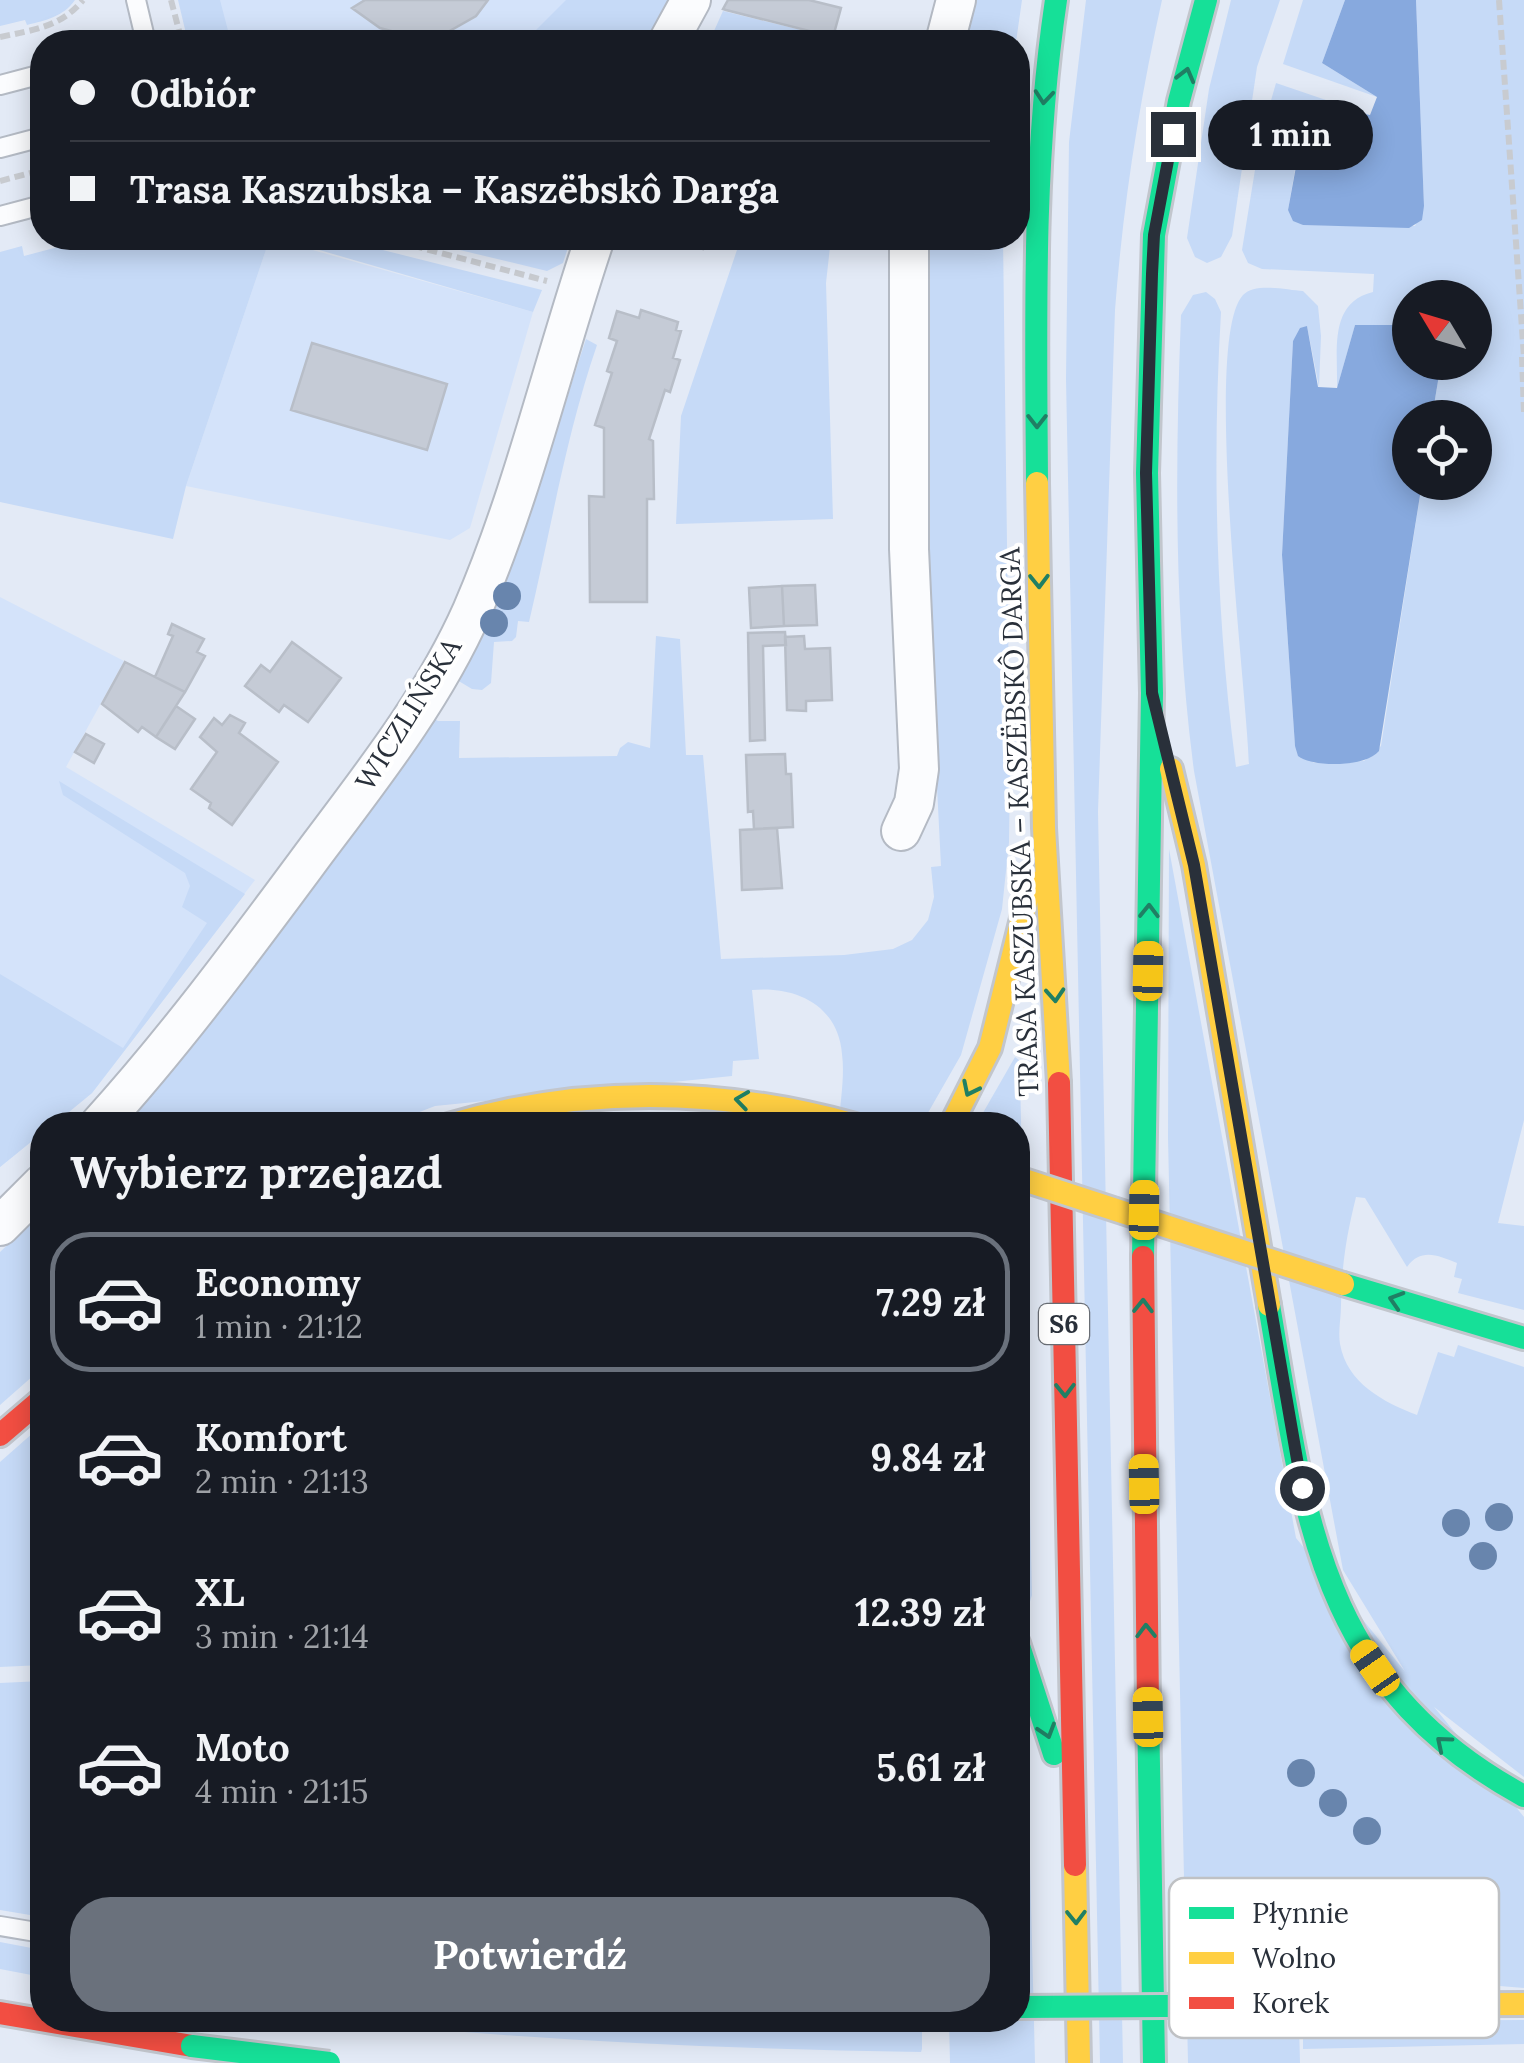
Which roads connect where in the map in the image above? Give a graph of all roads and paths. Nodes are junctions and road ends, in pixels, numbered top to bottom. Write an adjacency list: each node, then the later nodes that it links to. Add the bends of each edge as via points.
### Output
1 (83, 0): 9 (path, via 69,17)
2 (136, 0): 10 (lane)
3 (171, 0): 11 (path)
4 (691, 0): 12 (street)
5 (956, 0): 13 (street)
6 (1056, 0): 31 (main road, TRASA KASZUBSKA – KASZËBSKÔ DARGA / S6, one-way to 31, via 1036,183)
7 (1206, 0): 30 (main road, one-way to 7, via 1146,473 1154,235)
8 (1498, 0): 28 (path)
9 (34, 30)
10 (143, 30)
11 (179, 30)
12 (675, 30)
13 (948, 30)
14 (30, 31): 15 (path)
15 (0, 38)
16 (30, 77): 17 (lane)
17 (0, 85)
18 (30, 140): 19 (lane)
19 (0, 148)
20 (30, 173): 21 (path)
21 (0, 181)
22 (30, 208): 23 (lane)
23 (0, 216)
24 (430, 250): 27 (path)
25 (591, 250): 27 (street, WICZLIŃSKA)
26 (909, 250): 32 (street, via 919,769)
27 (578, 289): 33 (street, WICZLIŃSKA, via 506,529 428,694 234,962)
28 (1523, 357): 29 (path)
29 (1524, 412)
30 (1152, 693): 44 (main road, one-way to 30, via 1453,1752 1406,1709 1363,1651 1326,1577 1294,1450 1194,865); 59 (main road, one-way to 30, via 1142,1328)
31 (1044, 828): 36 (main road, one-way to 36, via 990,1048); 45 (main road, TRASA KASZUBSKA – KASZËBSKÔ DARGA / S6, one-way to 45, via 1058,1050)
32 (901, 831)
33 (110, 1112)
34 (507, 1112): 35 (main road, one-way to 34, via 656,1093 560,1100)
35 (811, 1112)
36 (958, 1112)
37 (1030, 1182): 40 (main road, one-way to 37, bridge)
38 (30, 1196): 39 (street)
39 (0, 1226)
40 (1524, 1338)
41 (30, 1409): 42 (main road)
42 (0, 1435)
43 (1030, 1681): 45 (main road, S6, one-way to 45)
44 (1524, 1796)
45 (1074, 1820): 58 (main road, TRASA KASZUBSKA – KASZËBSKÔ DARGA / S6, one-way to 58)
46 (0, 1926): 47 (lane)
47 (30, 1932)
48 (1499, 2004): 49 (main road, bridge)
49 (1524, 2004)
50 (1169, 2006): 51 (main road, bridge)
51 (1030, 2007)
52 (0, 2013): 53 (main road, bridge)
53 (30, 2018)
54 (111, 2032): 57 (main road, bridge)
55 (258, 2034): 56 (main road)
56 (258, 2063)
57 (329, 2063)
58 (1080, 2063)
59 (1154, 2063)

